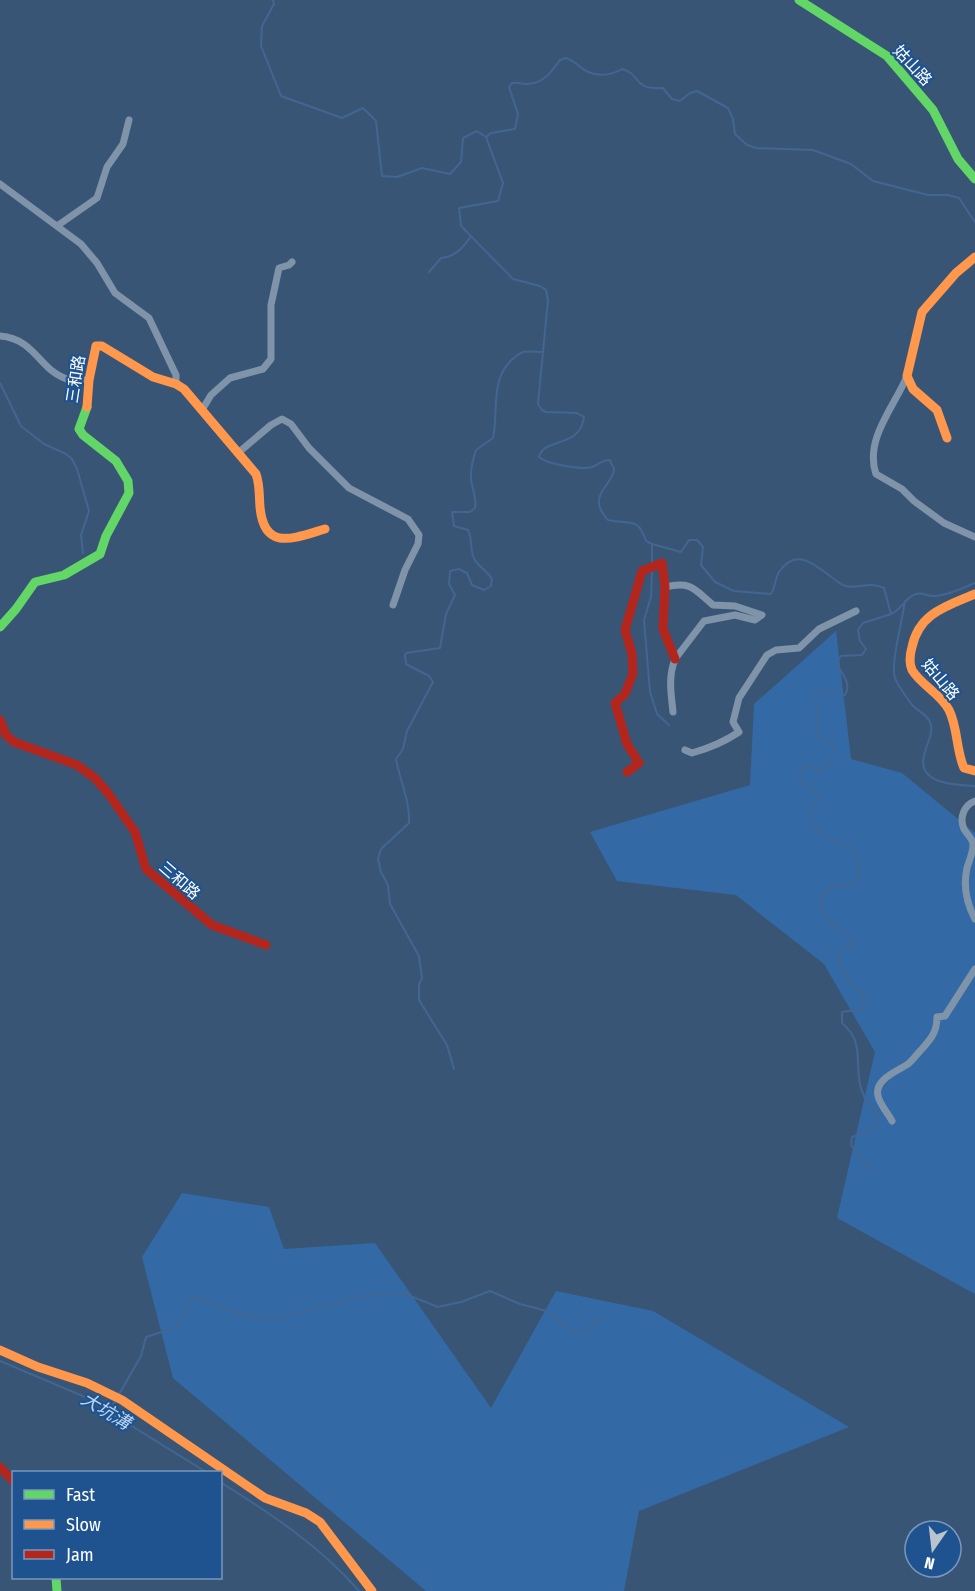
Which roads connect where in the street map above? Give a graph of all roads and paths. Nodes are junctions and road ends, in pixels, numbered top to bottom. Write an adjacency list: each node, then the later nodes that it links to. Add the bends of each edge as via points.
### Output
1 (799, 0): 3 (street, 姑山路, via 888,56 933,110 958,159)
2 (129, 120): 5 (street, via 123,144 107,167 97,198)
3 (975, 179)
4 (0, 184): 5 (street)
5 (57, 226): 11 (street, via 81,244 115,293 149,318 176,375)
6 (975, 257): 9 (street, via 922,312)
7 (292, 262): 12 (street, via 279,268 277,276 271,305 271,359 263,369 230,378 211,395)
8 (0, 336): 10 (street, via 25,343 55,373 71,380)
9 (907, 376): 13 (street, via 913,389 937,410); 16 (street, via 874,445 872,463 876,474 902,489 944,523)
10 (89, 380): 11 (street, 三和路, via 96,346 102,346 153,377); 21 (street, 三和路, via 88,405 79,429 116,461 128,481 129,493 100,554 74,571 35,582)
11 (176, 384): 12 (street, 三和路)
12 (202, 410): 14 (street, 三和路)
13 (946, 438)
14 (238, 453): 15 (street, 三和路, via 260,483 260,508 267,534 280,540); 19 (street, via 282,419 349,488 408,519 419,535)
15 (325, 529)
16 (975, 537)
17 (665, 587): 22 (street, via 663,628); 22 (street, via 694,586 713,605 735,606 762,615 755,620 735,615 704,621); 27 (street, via 662,563 642,571 625,630 633,673 625,694 615,703 627,744 639,763)
18 (975, 594): 26 (street, 姑山路, via 925,618 908,655 913,671 949,708 959,760 964,768)
19 (393, 605)
20 (856, 611): 25 (street, via 819,629 799,648 780,649 767,655 739,698 733,722 739,732 709,749 692,753)
21 (0, 627)
22 (675, 659): 23 (street, via 670,676)
23 (673, 712)
24 (0, 720): 30 (street, 三和路, via 14,742 77,765 95,778 135,832 146,869 203,919)
25 (686, 750)
26 (975, 771)
27 (627, 772)
28 (975, 801): 29 (street, via 965,808 963,827 974,848 967,869 966,899)
29 (975, 919)
30 (266, 945)
31 (975, 969): 32 (street, via 945,1016 937,1017 937,1027 929,1042 910,1063 891,1072 881,1084 878,1098)
32 (892, 1121)
33 (0, 1350): 36 (street, via 122,1400 265,1498 320,1522)
34 (0, 1467): 35 (street)
35 (12, 1480)
36 (372, 1591)

